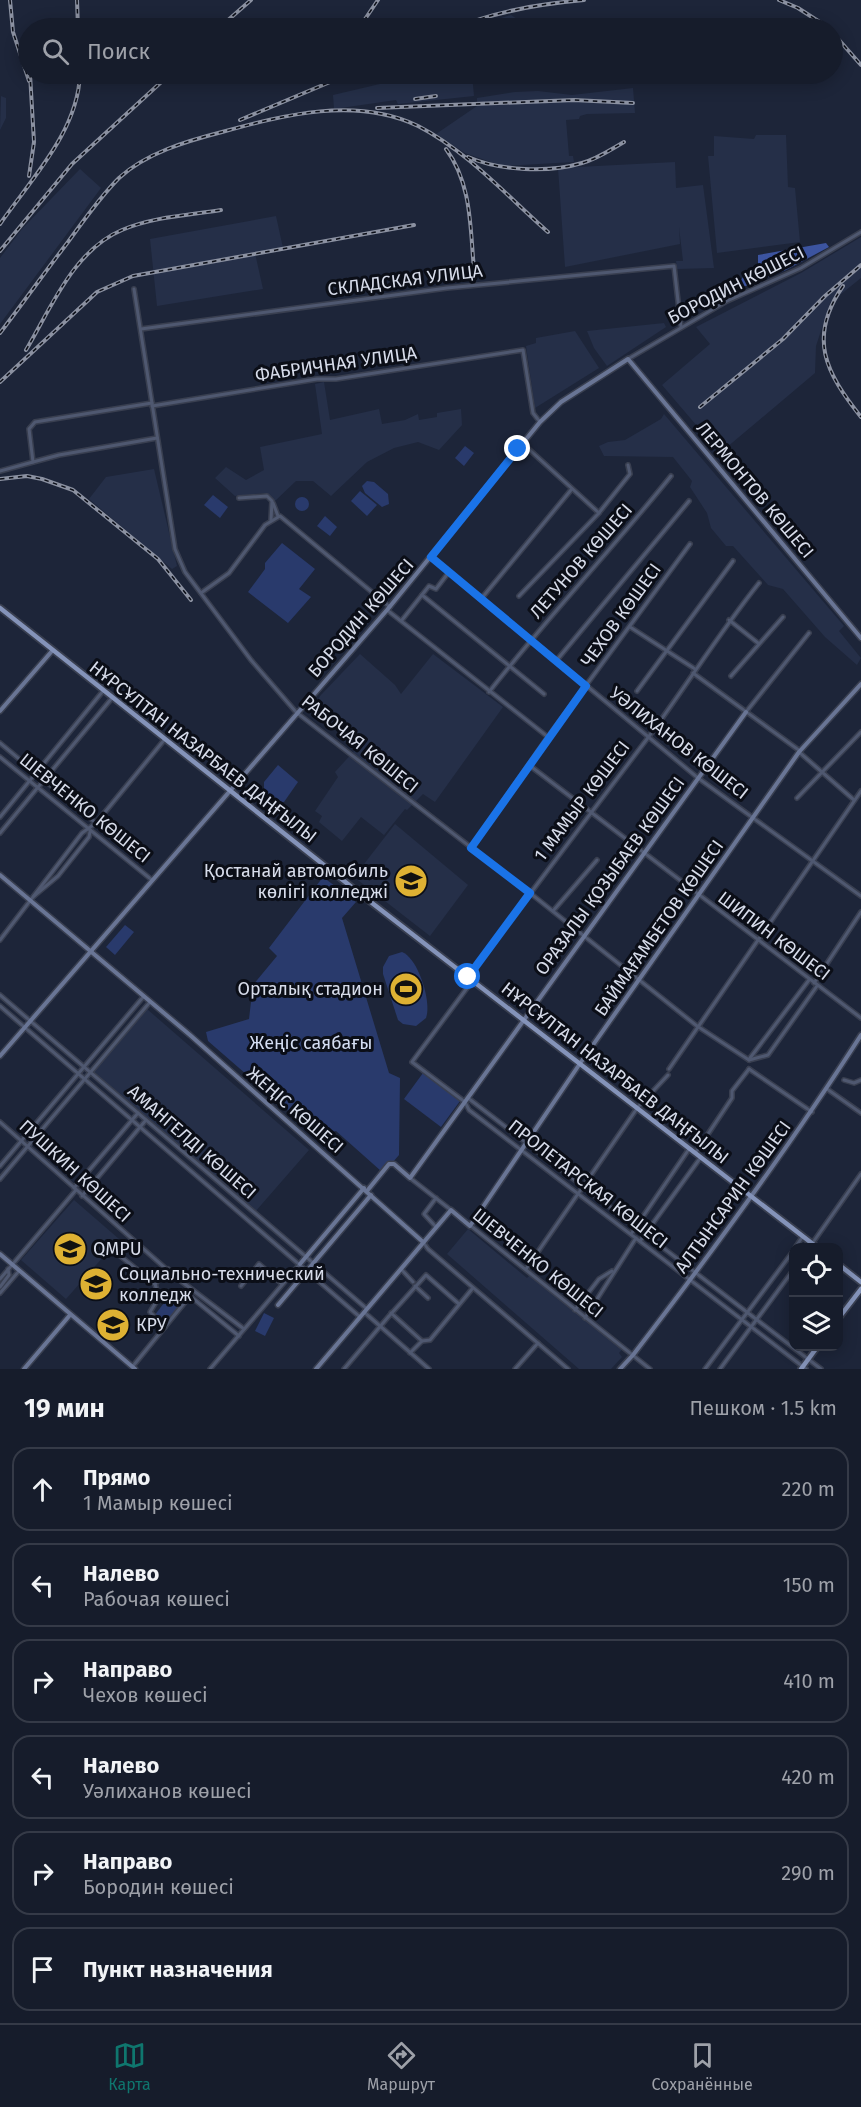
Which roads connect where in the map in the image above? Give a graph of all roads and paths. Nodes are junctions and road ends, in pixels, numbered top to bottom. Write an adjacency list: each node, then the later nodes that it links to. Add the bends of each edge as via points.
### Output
1 (861, 232): 3 (street, БОРОДИН КӨШЕСІ, via 801,268 727,301)
2 (134, 290): 4 (street, РАБОЧАЯ КӨШЕСІ)
3 (681, 327): 4 (street, СКЛАДСКАЯ УЛИЦА, via 674,266 435,289); 5 (street, БОРОДИН КӨШЕСІ)
4 (141, 329): 6 (street, РАБОЧАЯ КӨШЕСІ)
5 (628, 360): 7 (street, БОРОДИН КӨШЕСІ, via 561,402); 37 (street, ЛЕРМОНТОВ КӨШЕСІ)
6 (152, 404): 7 (street, ФАБРИЧНАЯ УЛИЦА, via 523,350 533,413); 8 (street, РАБОЧАЯ КӨШЕСІ); 10 (street, ФАБРИЧНАЯ УЛИЦА, via 35,422 29,429)
7 (540, 422): 9 (street, БОРОДИН КӨШЕСІ)
8 (158, 438): 10 (street); 26 (street, РАБОЧАЯ КӨШЕСІ, via 174,549)
9 (522, 443): 14 (street); 22 (street, БОРОДИН КӨШЕСІ)
10 (33, 462): 12 (street)
11 (628, 465): 18 (street, via 630,474)
12 (0, 471)
13 (671, 476): 38 (street, ЛЕТУНОВ КӨШЕСІ)
14 (571, 490): 18 (street, via 577,491); 29 (street)
15 (239, 498): 16 (street, via 267,496)
16 (272, 501): 19 (street); 20 (street)
17 (689, 501): 42 (street)
18 (599, 513): 28 (street)
19 (278, 516): 20 (street); 31 (street)
20 (271, 520): 26 (street, via 229,573)
21 (690, 544): 35 (street, ЧЕХОВ КӨШЕСІ)
22 (431, 557): 24 (street, УӘЛИХАНОВ КӨШЕСІ); 31 (street, БОРОДИН КӨШЕСІ)
23 (733, 561): 41 (street)
24 (449, 572): 27 (street, via 436,589 430,586); 29 (street, УӘЛИХАНОВ КӨШЕСІ)
25 (759, 583): 33 (street, 1 МАМЫР КӨШЕСІ)
26 (201, 593): 54 (street, РАБОЧАЯ КӨШЕСІ)
27 (422, 595): 34 (street); 43 (street)
28 (519, 596)
29 (481, 599): 38 (street, УӘЛИХАНОВ КӨШЕСІ)
30 (0, 608): 40 (main road, НҰРСҰЛТАН НАЗАРБАЕВ ДАҢҒЫЛЫ)
31 (388, 608): 34 (street); 54 (street, БОРОДИН КӨШЕСІ)
32 (783, 617): 39 (street)
33 (729, 620): 39 (street); 44 (street, 1 МАМЫР КӨШЕСІ)
34 (401, 621): 50 (street)
35 (630, 627): 41 (street); 47 (street, ЧЕХОВ КӨШЕСІ)
36 (809, 633): 55 (street, ОРАЗАЛЫ ҚОЗЫБАЕВ КӨШЕСІ)
37 (861, 638)
38 (530, 639): 42 (street, УӘЛИХАНОВ КӨШЕСІ); 43 (street, ЛЕТУНОВ КӨШЕСІ)
39 (758, 643): 45 (street)
40 (52, 651): 48 (main road, НҰРСҰЛТАН НАЗАРБАЕВ ДАҢҒЫЛЫ); 53 (street)
41 (667, 652): 44 (street); 49 (street)
42 (556, 661): 47 (street, УӘЛИХАНОВ КӨШЕСІ)
43 (509, 666): 50 (street, ЛЕТУНОВ КӨШЕСІ); 51 (street)
44 (694, 671): 55 (street); 58 (street, 1 МАМЫР КӨШЕСІ)
45 (731, 676)
46 (861, 684): 61 (street, БАЙМАҒАМБЕТОВ КӨШЕСІ)
47 (586, 686): 57 (street, ЧЕХОВ КӨШЕСІ); 58 (street, УӘЛИХАНОВ КӨШЕСІ)
48 (103, 691): 52 (main road, НҰРСҰЛТАН НАЗАРБАЕВ ДАҢҒЫЛЫ); 65 (street)
49 (637, 691)
50 (489, 692): 57 (street)
51 (544, 694)
52 (112, 698): 59 (main road, НҰРСҰЛТАН НАЗАРБАЕВ ДАҢҒЫЛЫ); 68 (street)
53 (0, 711)
54 (296, 712): 70 (street, БОРОДИН КӨШЕСІ); 80 (street, РАБОЧАЯ КӨШЕСІ)
55 (747, 712): 61 (street); 66 (street, ОРАЗАЛЫ ҚОЗЫБАЕВ КӨШЕСІ)
56 (861, 732): 64 (street)
57 (548, 737): 63 (street, ЧЕХОВ КӨШЕСІ)
58 (648, 738): 66 (street, УӘЛИХАНОВ КӨШЕСІ); 74 (street, 1 МАМЫР КӨШЕСІ)
59 (165, 739): 70 (main road, НҰРСҰЛТАН НАЗАРБАЕВ ДАҢҒЫЛЫ); 77 (street)
60 (0, 743): 65 (street, ШЕВЧЕНКО КӨШЕСІ)
61 (800, 752): 64 (street); 76 (street, БАЙМАҒАМБЕТОВ КӨШЕСІ)
62 (0, 757): 67 (street, ШЕВЧЕНКО КӨШЕСІ)
63 (529, 765): 74 (street, ШИПИН КӨШЕСІ); 80 (street, ЧЕХОВ КӨШЕСІ)
64 (822, 772): 72 (street); 73 (street)
65 (35, 773): 67 (street); 68 (street, ШЕВЧЕНКО КӨШЕСІ)
66 (698, 778): 76 (street, УӘЛИХАНОВ КӨШЕСІ); 81 (street, ОРАЗАЛЫ ҚОЗЫБАЕВ КӨШЕСІ)
67 (29, 781): 69 (street, ШЕВЧЕНКО КӨШЕСІ); 75 (street)
68 (44, 781): 69 (street); 77 (street, ШЕВЧЕНКО КӨШЕСІ)
69 (38, 788): 78 (street, ШЕВЧЕНКО КӨШЕСІ); 79 (street)
70 (230, 790): 85 (street, БОРОДИН КӨШЕСІ); 97 (main road, НҰРСҰЛТАН НАЗАРБАЕВ ДАҢҒЫЛЫ)
71 (861, 791): 73 (street)
72 (797, 798)
73 (855, 800): 83 (street)
74 (590, 811): 81 (street, ШИПИН КӨШЕСІ); 86 (street, 1 МАМЫР КӨШЕСІ)
75 (0, 817)
76 (753, 817): 83 (street, УӘЛИХАНОВ КӨШЕСІ); 87 (street, БАЙМАҒАМБЕТОВ КӨШЕСІ)
77 (96, 823): 78 (street)
78 (89, 830): 85 (street, ШЕВЧЕНКО КӨШЕСІ); 88 (street, via 82,833); 88 (street, via 89,837 58,876)
79 (0, 833)
80 (471, 848): 86 (street, РАБОЧАЯ КӨШЕСІ)
81 (644, 852): 87 (street, ШИПИН КӨШЕСІ); 93 (street, ОРАЗАЛЫ ҚОЗЫБАЕВ КӨШЕСІ)
82 (597, 860): 91 (street)
83 (812, 861): 89 (street, УӘЛИХАНОВ КӨШЕСІ); 95 (street)
84 (0, 875): 90 (street, ЖЕҢІС КӨШЕСІ)
85 (152, 880): 96 (street, БОРОДИН КӨШЕСІ)
86 (530, 893): 91 (street, РАБОЧАЯ КӨШЕСІ); 97 (street, 1 МАМЫР КӨШЕСІ)
87 (699, 895): 95 (street, ШИПИН КӨШЕСІ); 98 (street, БАЙМАҒАМБЕТОВ КӨШЕСІ)
88 (34, 896): 90 (street)
89 (861, 896)
90 (30, 902): 94 (street); 96 (street, ЖЕҢІС КӨШЕСІ)
91 (553, 911): 93 (street, РАБОЧАЯ КӨШЕСІ)
92 (861, 912): 100 (street)
93 (583, 935): 98 (street, РАБОЧАЯ КӨШЕСІ); 106 (street, ОРАЗАЛЫ ҚОЗЫБАЕВ КӨШЕСІ)
94 (0, 940)
95 (757, 940): 99 (street, ШИПИН КӨШЕСІ); 108 (street)
96 (90, 952): 102 (street, ЖЕҢІС КӨШЕСІ); 107 (street, БОРОДИН КӨШЕСІ)
97 (471, 979): 106 (main road, НҰРСҰЛТАН НАЗАРБАЕВ ДАҢҒЫЛЫ); 112 (street, 1 МАМЫР КӨШЕСІ)
98 (639, 980): 108 (street, РАБОЧАЯ КӨШЕСІ); 113 (street, БАЙМАҒАМБЕТОВ КӨШЕСІ)
99 (809, 980): 100 (street, ШИПИН КӨШЕСІ); 114 (street)
100 (815, 984): 105 (street, ШИПИН КӨШЕСІ); 114 (street, via 768,1055)
101 (0, 995): 107 (street, АМАНГЕЛДІ КӨШЕСІ)
102 (144, 996): 103 (street, ЖЕҢІС КӨШЕСІ); 115 (street)
103 (151, 1002): 117 (street); 148 (street, ЖЕҢІС КӨШЕСІ)
104 (0, 1006): 109 (street, АМАНГЕЛДІ КӨШЕСІ)
105 (861, 1018)
106 (524, 1019): 113 (main road, НҰРСҰЛТАН НАЗАРБАЕВ ДАҢҒЫЛЫ); 124 (street, ОРАЗАЛЫ ҚОЗЫБАЕВ КӨШЕСІ)
107 (30, 1021): 109 (street, БОРОДИН КӨШЕСІ); 115 (street, АМАНГЕЛДІ КӨШЕСІ)
108 (696, 1026): 114 (street, РАБОЧАЯ КӨШЕСІ); 116 (street)
109 (25, 1027): 111 (street, БОРОДИН КӨШЕСІ); 118 (street, АМАНГЕЛДІ КӨШЕСІ)
110 (861, 1035): 123 (street, АЛТЫНСАРИН КӨШЕСІ)
111 (0, 1056)
112 (412, 1062): 124 (street, ПРОЛЕТАРСКАЯ КӨШЕСІ)
113 (581, 1062): 125 (main road, НҰРСҰЛТАН НАЗАРБАЕВ ДАҢҒЫЛЫ); 136 (street, БАЙМАҒАМБЕТОВ КӨШЕСІ)
114 (749, 1064): 126 (street, РАБОЧАЯ КӨШЕСІ); 140 (street)
115 (84, 1067): 117 (street, АМАНГЕЛДІ КӨШЕСІ); 118 (street)
116 (669, 1069)
117 (90, 1072): 120 (street); 127 (street, АМАНГЕЛДІ КӨШЕСІ)
118 (78, 1073): 120 (street, АМАНГЕЛДІ КӨШЕСІ); 129 (street)
119 (668, 1075): 125 (street)
120 (84, 1078): 130 (street); 131 (street, АМАНГЕЛДІ КӨШЕСІ)
121 (844, 1080): 122 (street)
122 (861, 1080)
123 (826, 1089): 126 (street, АЛТЫНСАРИН КӨШЕСІ); 128 (street)
124 (467, 1100): 136 (street, ПРОЛЕТАРСКАЯ КӨШЕСІ); 139 (street, ПРОЛЕТАРСКАЯ КӨШЕСІ, via 470,1110); 144 (street, ОРАЗАЛЫ ҚОЗЫБАЕВ КӨШЕСІ)
125 (638, 1107): 138 (main road, НҰРСҰЛТАН НАЗАРБАЕВ ДАҢҒЫЛЫ); 146 (street)
126 (812, 1112): 151 (street, АЛТЫНСАРИН КӨШЕСІ)
127 (138, 1113): 131 (street); 132 (street, АМАНГЕЛДІ КӨШЕСІ)
128 (861, 1113)
129 (44, 1114): 130 (street); 135 (street)
130 (51, 1119): 137 (street)
131 (133, 1120): 134 (street, АМАНГЕЛДІ КӨШЕСІ); 147 (street)
132 (146, 1120): 134 (street); 169 (street, АМАНГЕЛДІ КӨШЕСІ)
133 (0, 1122): 135 (street, ПУШКИН КӨШЕСІ)
134 (141, 1127): 150 (street); 171 (street, АМАНГЕЛДІ КӨШЕСІ)
135 (22, 1141): 137 (street, ПУШКИН КӨШЕСІ); 142 (street)
136 (527, 1143): 139 (street, БАЙМАҒАМБЕТОВ КӨШЕСІ); 146 (street, ПРОЛЕТАРСКАЯ КӨШЕСІ)
137 (27, 1146): 145 (street); 147 (street, ПУШКИН КӨШЕСІ)
138 (690, 1148): 140 (main road, НҰРСҰЛТАН НАЗАРБАЕВ ДАҢҒЫЛЫ); 156 (street)
139 (522, 1150): 149 (street, ПРОЛЕТАРСКАЯ КӨШЕСІ); 154 (street, БАЙМАҒАМБЕТОВ КӨШЕСІ)
140 (696, 1152): 141 (main road, НҰРСҰЛТАН НАЗАРБАЕВ ДАҢҒЫЛЫ)
141 (701, 1156): 151 (main road, НҰРСҰЛТАН НАЗАРБАЕВ ДАҢҒЫЛЫ); 158 (street)
142 (0, 1166)
143 (861, 1174): 165 (street)
144 (410, 1178): 148 (street, via 389,1164); 152 (street, ШЕВЧЕНКО КӨШЕСІ)
145 (0, 1179)
146 (582, 1186): 149 (street); 156 (street, ПРОЛЕТАРСКАЯ КӨШЕСІ)
147 (75, 1189): 150 (street, ПУШКИН КӨШЕСІ); 172 (street)
148 (367, 1191): 162 (street, ЖЕҢІС КӨШЕСІ); 169 (street); 170 (street)
149 (578, 1194): 157 (street, ПРОЛЕТАРСКАЯ КӨШЕСІ); 176 (street)
150 (82, 1196): 174 (street, ПУШКИН КӨШЕСІ)
151 (752, 1196): 159 (main road, НҰРСҰЛТАН НАЗАРБАЕВ ДАҢҒЫЛЫ); 180 (street, АЛТЫНСАРИН КӨШЕСІ)
152 (436, 1198): 153 (street, ШЕВЧЕНКО КӨШЕСІ); 155 (street, via 424,1215)
153 (451, 1210): 154 (street, ШЕВЧЕНКО КӨШЕСІ); 155 (street)
154 (470, 1226): 176 (street, ШЕВЧЕНКО КӨШЕСІ)
155 (436, 1227): 162 (street)
156 (636, 1227): 157 (street); 158 (street, ПРОЛЕТАРСКАЯ КӨШЕСІ)
157 (632, 1234): 160 (street, ПРОЛЕТАРСКАЯ КӨШЕСІ)
158 (645, 1234): 161 (street); 180 (street, ПРОЛЕТАРСКАЯ КӨШЕСІ)
159 (803, 1236): 163 (street); 164 (main road, НҰРСҰЛТАН НАЗАРБАЕВ ДАҢҒЫЛЫ)
160 (636, 1238): 161 (street, ПРОЛЕТАРСКАЯ КӨШЕСІ); 178 (street)
161 (640, 1241): 183 (street, ПРОЛЕТАРСКАЯ КӨШЕСІ)
162 (423, 1242): 175 (street); 191 (street, ЖЕҢІС КӨШЕСІ)
163 (798, 1243)
164 (809, 1243)
165 (812, 1243)
166 (0, 1254): 172 (street)
167 (119, 1255): 185 (street)
168 (789, 1256): 197 (street)
169 (306, 1257): 170 (street, АМАНГЕЛДІ КӨШЕСІ); 171 (street)
170 (313, 1263): 177 (street); 199 (street, АМАНГЕЛДІ КӨШЕСІ)
171 (300, 1264): 177 (street, АМАНГЕЛДІ КӨШЕСІ); 186 (street)
172 (10, 1267): 179 (street); 182 (street); 189 (street)
173 (843, 1268): 184 (main road)
174 (168, 1269): 185 (street); 208 (street, ПУШКИН КӨШЕСІ)
175 (400, 1269): 187 (street); 199 (street)
176 (526, 1269): 196 (street, ШЕВЧЕНКО КӨШЕСІ)
177 (307, 1270): 195 (street); 199 (street, АМАНГЕЛДІ КӨШЕСІ)
178 (614, 1270): 196 (street, via 599,1279); 202 (street)
179 (19, 1271): 192 (street); 201 (street)
180 (695, 1272): 183 (street, АЛТЫНСАРИН КӨШЕСІ); 197 (street, ПРОЛЕТАРСКАЯ КӨШЕСІ)
181 (789, 1276): 203 (street)
182 (0, 1279)
183 (690, 1279): 204 (street, ПРОЛЕТАРСКАЯ КӨШЕСІ); 214 (street, АЛТЫНСАРИН КӨШЕСІ)
184 (861, 1282)
185 (155, 1284): 207 (street, via 159,1297 150,1312)
186 (282, 1284): 188 (street, via 259,1264); 208 (street)
187 (414, 1284): 193 (street); 194 (street, via 427,1275); 200 (street)
188 (241, 1286)
189 (0, 1287)
190 (861, 1288): 198 (main road)
191 (472, 1289): 194 (street); 211 (street, ЖЕҢІС КӨШЕСІ)
192 (0, 1293)
193 (428, 1298)
194 (459, 1304): 210 (street, via 430,1340)
195 (278, 1305)
196 (575, 1310): 202 (street, ШЕВЧЕНКО КӨШЕСІ)
197 (747, 1312): 203 (street, ПРОЛЕТАРСКАЯ КӨШЕСІ); 204 (street)
198 (843, 1312)
199 (364, 1313): 205 (street, АМАНГЕЛДІ КӨШЕСІ); 220 (street)
200 (390, 1314): 205 (street); 210 (street)
201 (70, 1315): 216 (street); 218 (street)
202 (585, 1318): 214 (street, ШЕВЧЕНКО КӨШЕСІ)
203 (756, 1319): 206 (street); 215 (street, ПРОЛЕТАРСКАЯ КӨШЕСІ)
204 (742, 1320): 206 (street, ПРОЛЕТАРСКАЯ КӨШЕСІ); 227 (street)
205 (380, 1327): 213 (street, АМАНГЕЛДІ КӨШЕСІ); 221 (street)
206 (751, 1327): 217 (street, ПРОЛЕТАРСКАЯ КӨШЕСІ); 228 (street)
207 (165, 1328): 209 (street, via 190,1296); 216 (street)
208 (244, 1329): 209 (street)
209 (239, 1336): 219 (street)
210 (422, 1341): 213 (street)
211 (538, 1343): 223 (street); 224 (street, ЖЕҢІС КӨШЕСІ)
212 (815, 1351): 215 (main road)
213 (410, 1353): 222 (street, АМАНГЕЛДІ КӨШЕСІ)
214 (633, 1355): 225 (street, АЛТЫНСАРИН КӨШЕСІ); 226 (street, ШЕВЧЕНКО КӨШЕСІ)
215 (809, 1359): 217 (main road); 229 (street, ПРОЛЕТАРСКАЯ КӨШЕСІ)
216 (134, 1368)
217 (803, 1368)
218 (24, 1369)
219 (210, 1369)
220 (315, 1369)
221 (344, 1369)
222 (429, 1369)
223 (515, 1369)
224 (568, 1369)
225 (620, 1369)
226 (650, 1369)
227 (705, 1369)
228 (720, 1369)
229 (821, 1369)

